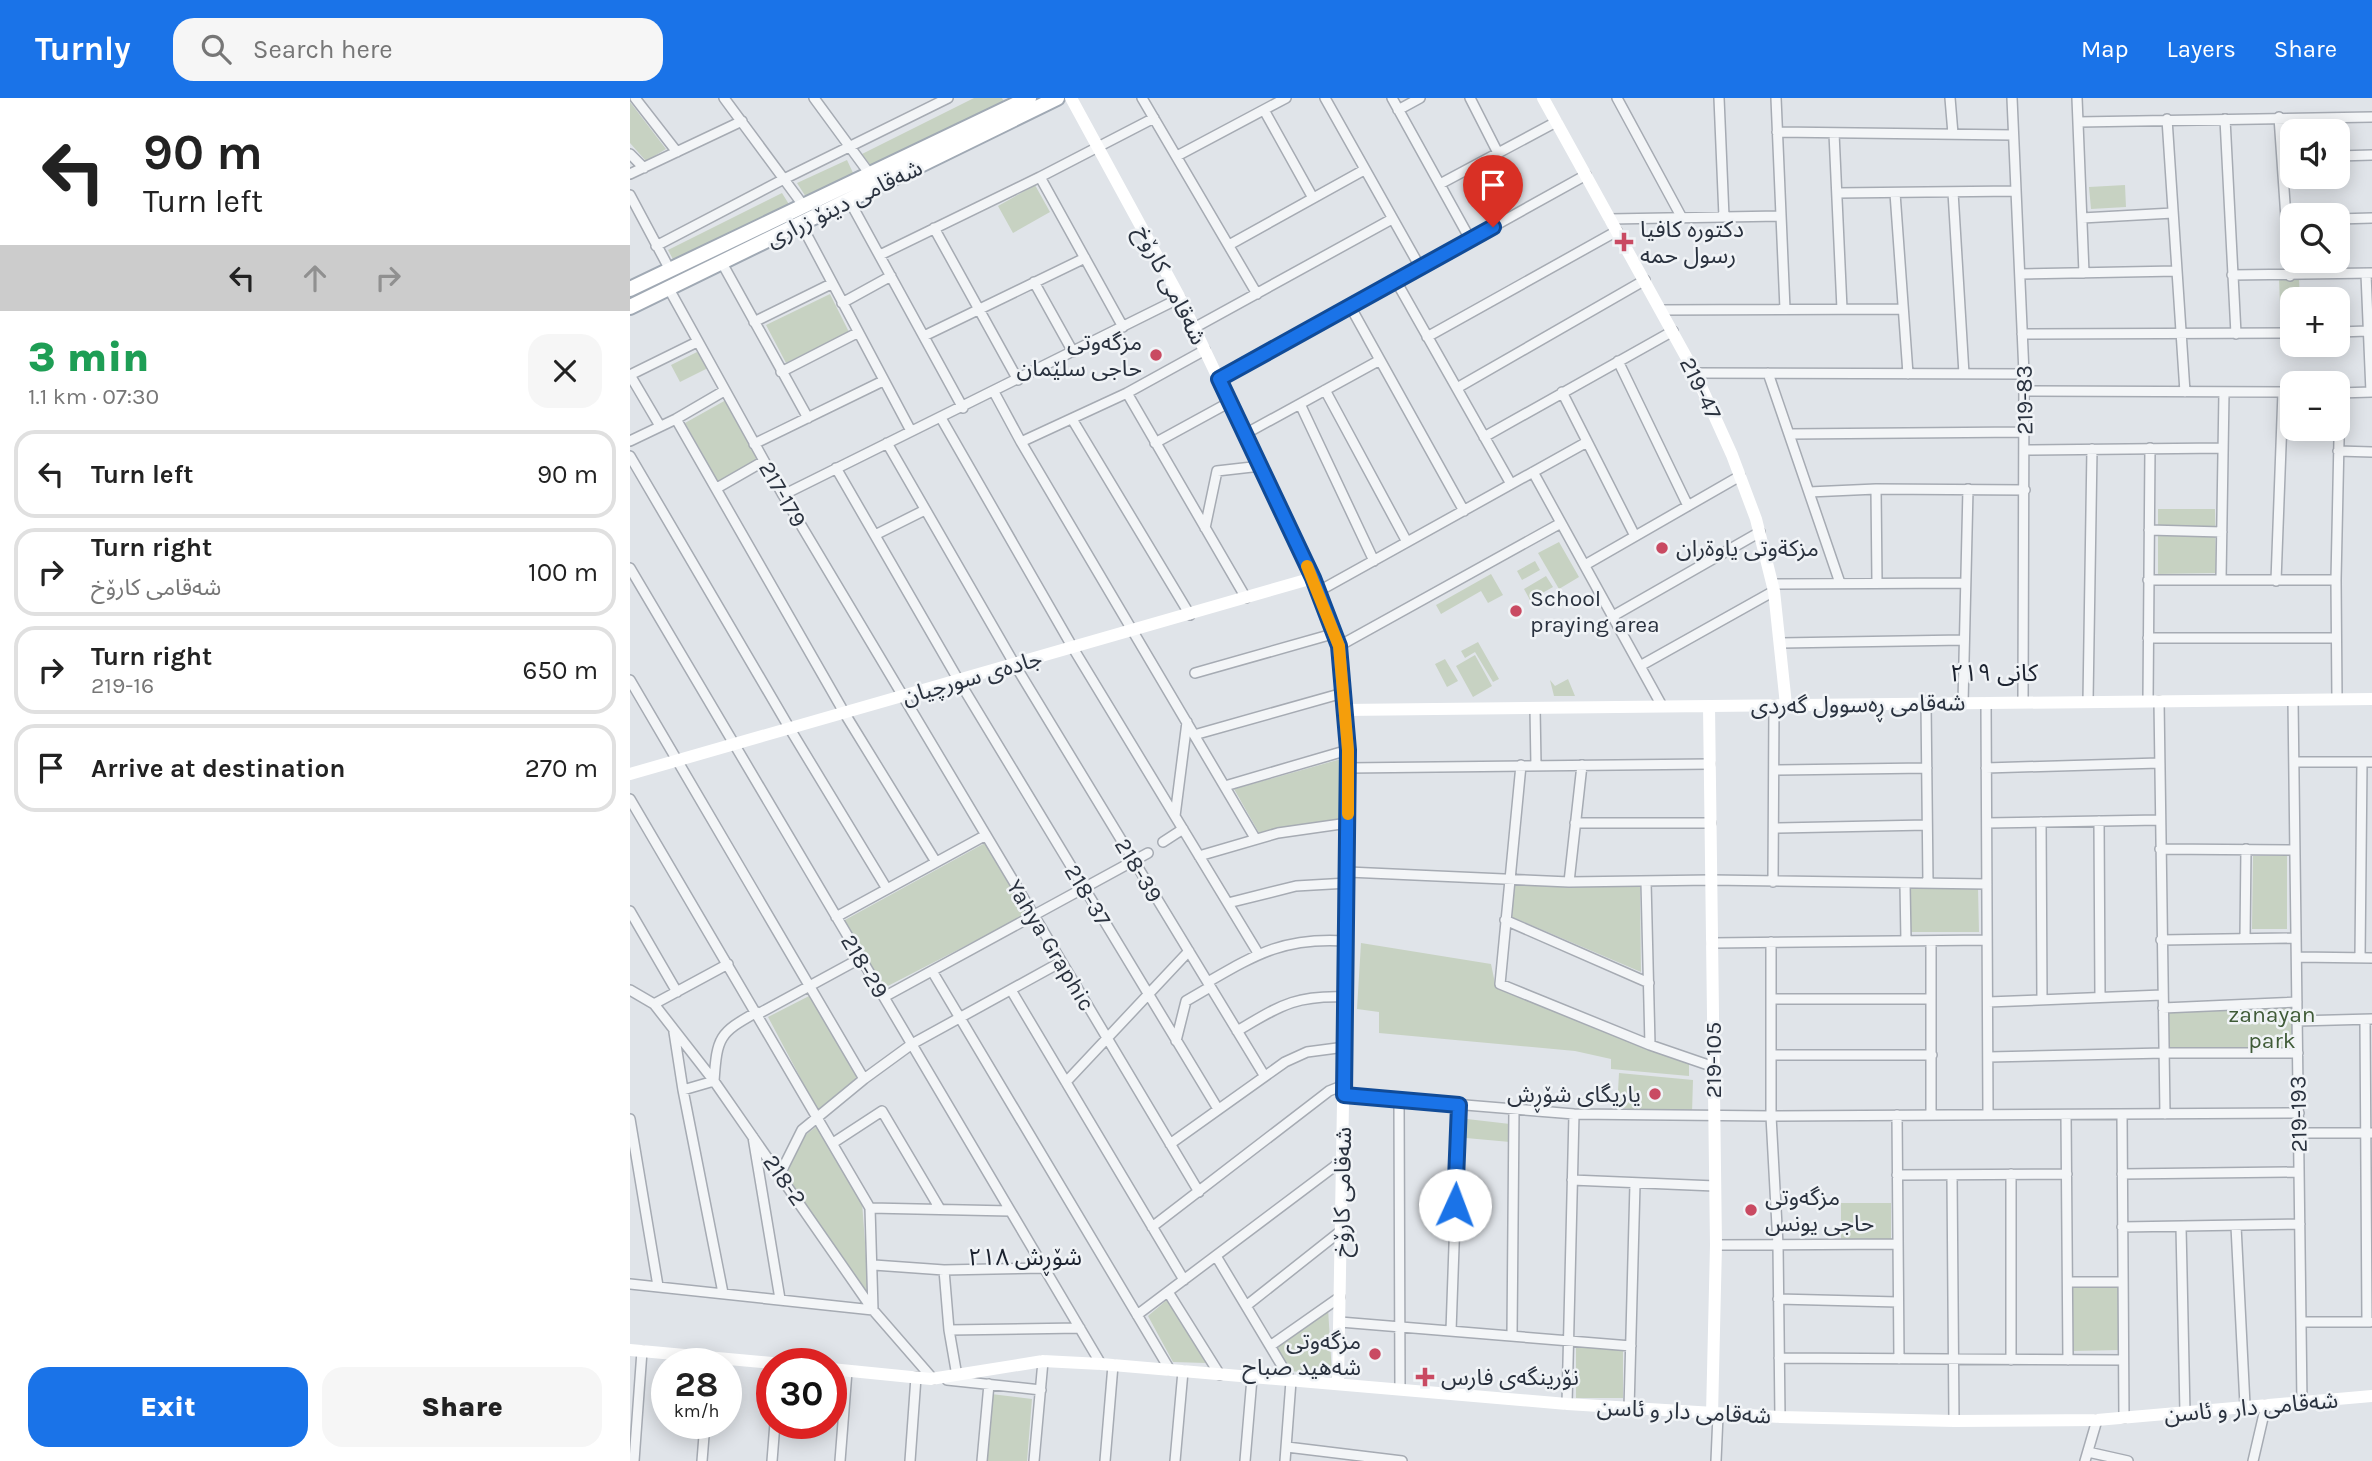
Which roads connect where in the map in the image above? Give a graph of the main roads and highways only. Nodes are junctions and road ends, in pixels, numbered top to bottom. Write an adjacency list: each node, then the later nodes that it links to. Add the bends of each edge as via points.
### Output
1 (1029, 98): 3 (main road, شەقامی دینۆ زراری)
2 (1057, 98): 5 (main road, شەقامی دینۆ زراری)
3 (1013, 101): 4 (main road, شەقامی دینۆ زراری)
4 (630, 289)
5 (630, 307)

